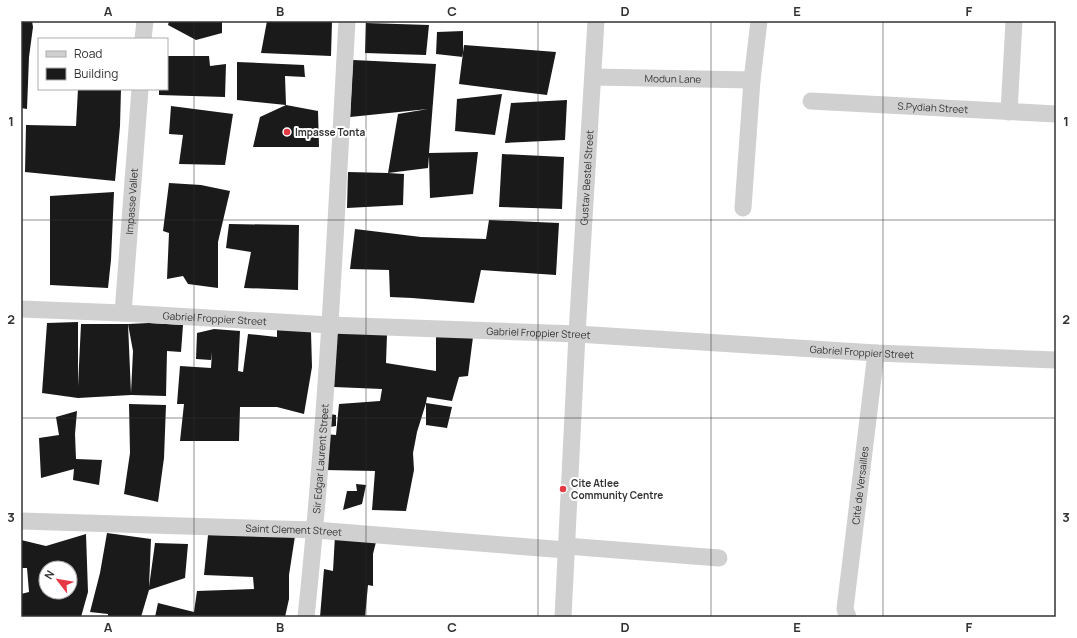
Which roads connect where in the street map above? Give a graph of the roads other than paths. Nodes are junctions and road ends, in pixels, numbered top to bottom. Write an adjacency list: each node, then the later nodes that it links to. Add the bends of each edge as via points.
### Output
1 (145, 21): 6 (street)
2 (347, 21): 16 (street)
3 (596, 21): 7 (street, Gustav Bestel Street)
4 (759, 21): 8 (street)
5 (1014, 21): 11 (street)
6 (143, 38)
7 (594, 77): 8 (street, Modun Lane); 17 (street, Gustav Bestel Street)
8 (752, 80): 13 (street)
9 (140, 90): 15 (street, Impasse Vallet)
10 (811, 101): 11 (street, S.Pydiah Street)
11 (1009, 112): 12 (street, S.Pydiah Street)
12 (1056, 114)
13 (743, 208)
14 (21, 309): 15 (street, Gabriel Froppier Street)
15 (123, 313): 16 (street, Gabriel Froppier Street)
16 (330, 325): 17 (street, Gabriel Froppier Street); 21 (street, Sir Edgar Laurent Street)
17 (577, 334): 18 (street, Gabriel Froppier Street); 22 (street, Gustav Bestel Street)
18 (876, 353): 19 (street, Gabriel Froppier Street); 26 (street, Cité de Versailles, via 845,609)
19 (1056, 360)
20 (21, 521): 21 (street, Saint Clement Street)
21 (315, 530): 22 (street, Saint Clement Street); 24 (street, Sir Edgar Laurent Street)
22 (566, 548): 23 (street, Saint Clement Street); 25 (street, Gustav Bestel Street)
23 (719, 558)
24 (306, 617)
25 (563, 617)
26 (848, 617)

